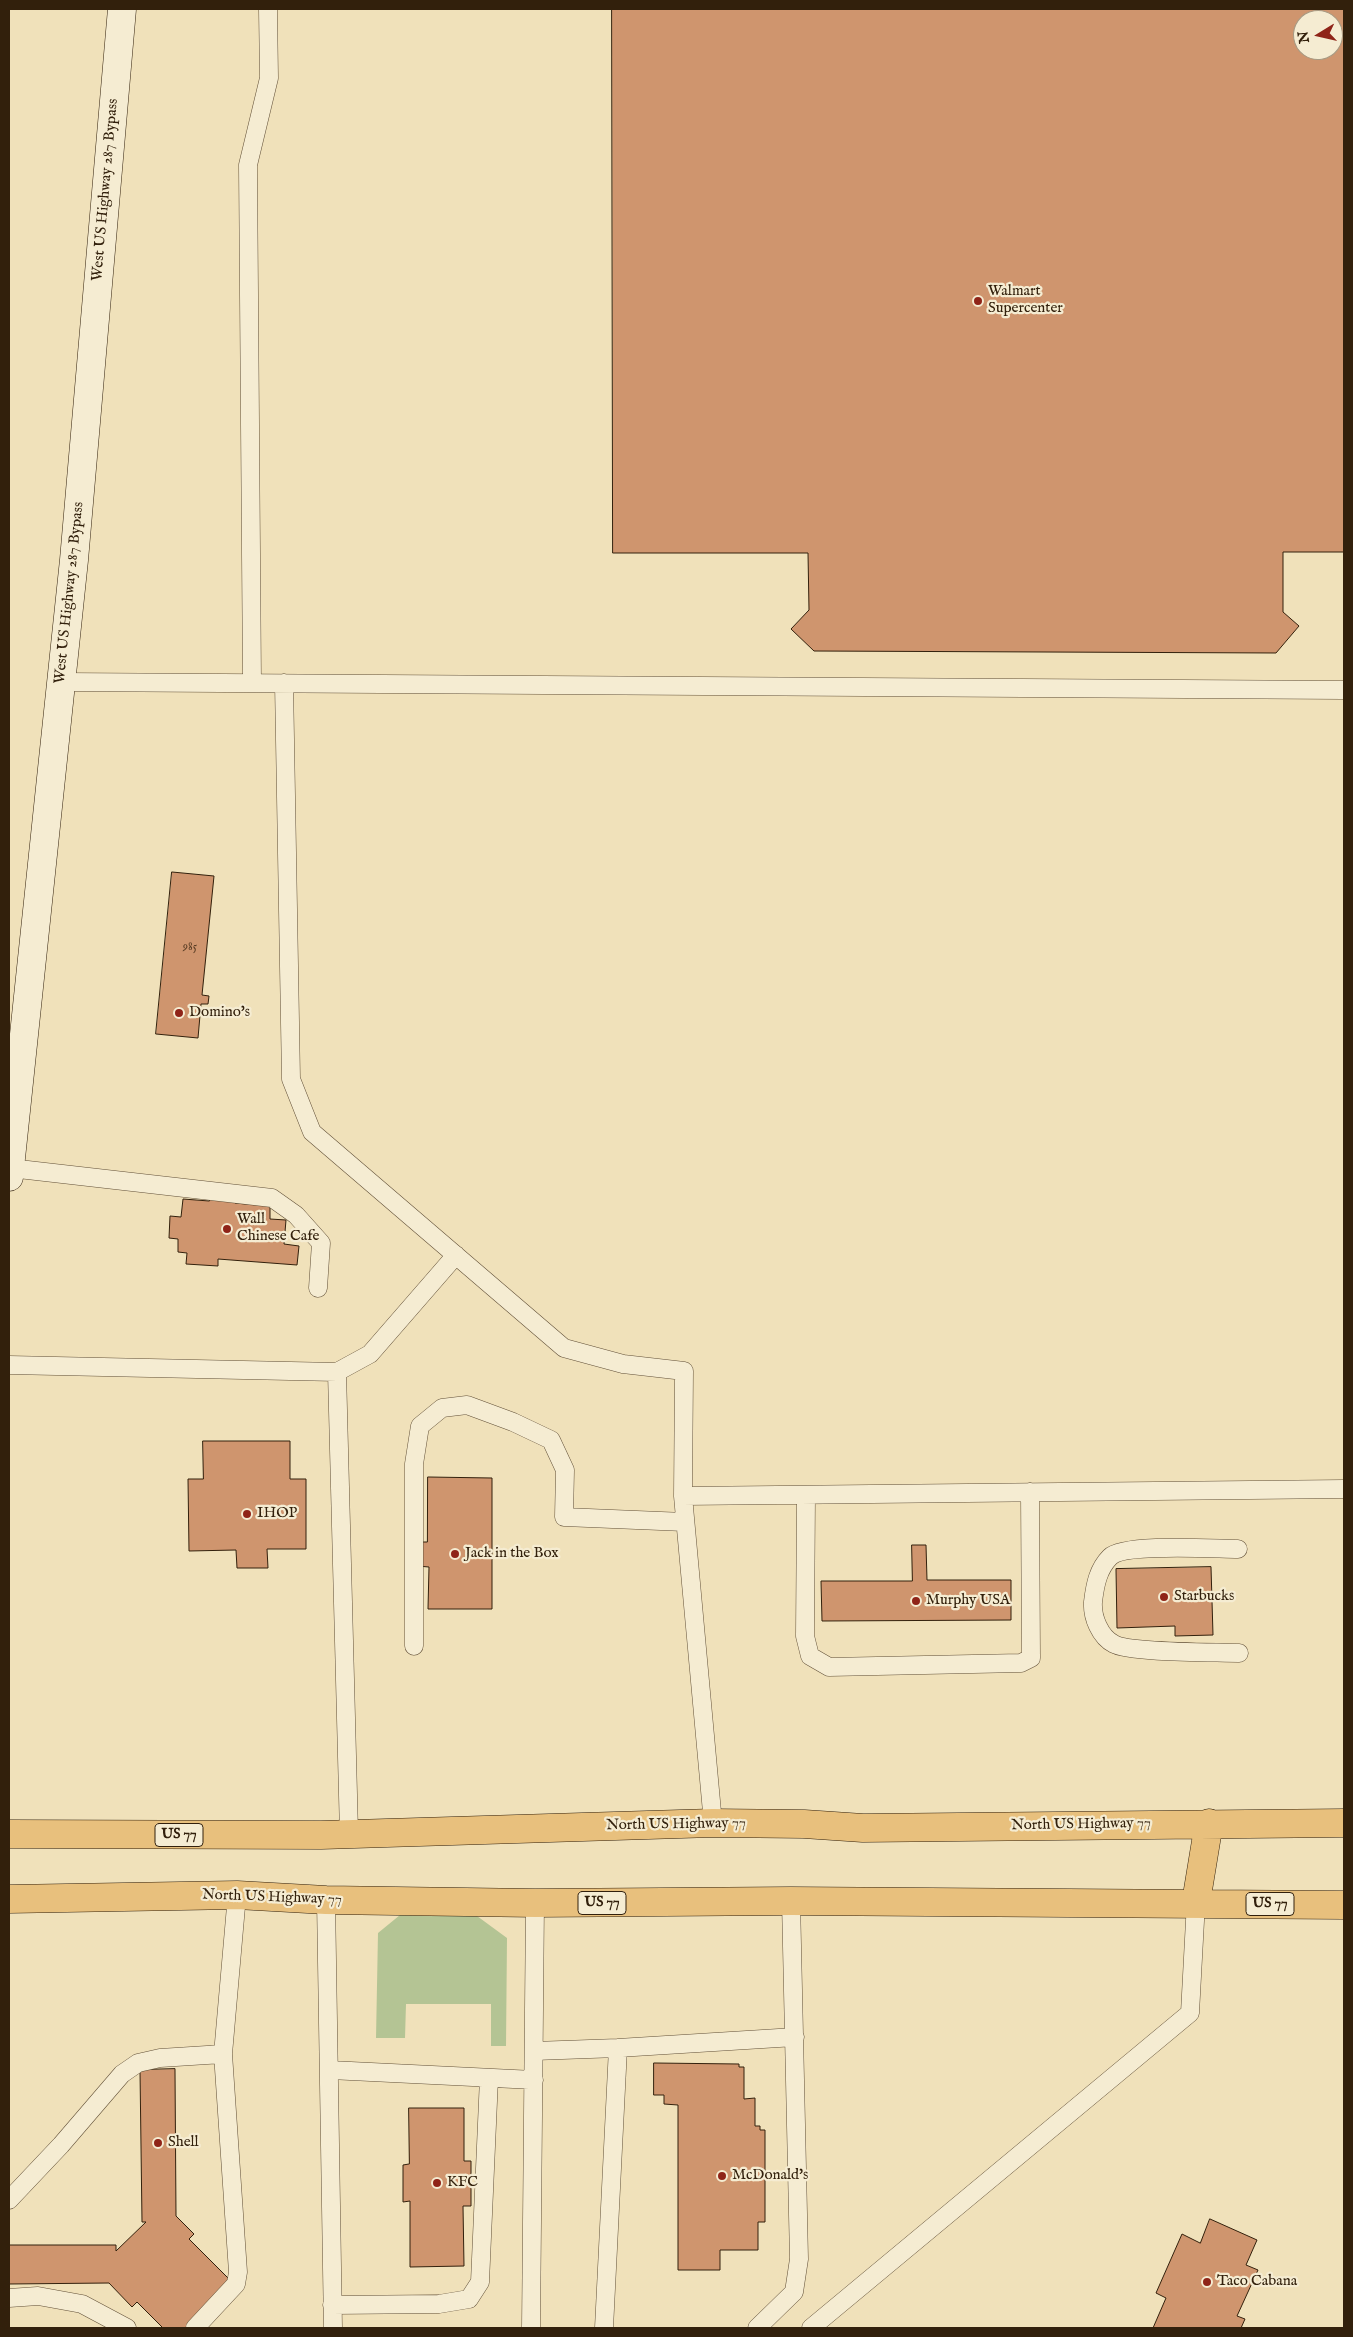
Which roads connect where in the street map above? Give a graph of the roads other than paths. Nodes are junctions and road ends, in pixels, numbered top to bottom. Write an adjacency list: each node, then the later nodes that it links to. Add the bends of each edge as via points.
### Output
1 (122, 9): 3 (main road, West US Highway 287 Bypass)
2 (268, 9): 4 (lane, via 269,78 248,165)
3 (61, 682): 4 (lane); 7 (main road, West US Highway 287 Bypass)
4 (252, 683): 5 (lane)
5 (284, 684): 6 (lane); 8 (lane, via 291,1079 312,1132)
6 (1344, 690)
7 (9, 1172): 9 (lane, via 272,1198 296,1214 321,1243)
8 (456, 1255): 11 (lane, via 370,1354); 15 (lane, via 564,1348 623,1364 684,1371)
9 (318, 1288)
10 (9, 1365): 11 (lane)
11 (337, 1372): 24 (lane)
12 (1344, 1489): 13 (lane)
13 (1030, 1492): 14 (lane); 14 (lane, via 1031,1658 1021,1663 829,1667 810,1656 805,1636)
14 (806, 1495): 15 (lane)
15 (683, 1496): 16 (lane)
16 (685, 1522): 18 (lane, via 564,1518 565,1470 550,1440 513,1422 467,1406 442,1408 420,1426 414,1464); 20 (lane)
17 (1238, 1549): 19 (lane, via 1131,1549 1111,1556 1097,1576 1093,1605 1098,1628 1114,1645)
18 (414, 1646)
19 (1239, 1652)
20 (713, 1823): 21 (main road, North US Highway 77 / US 77, via 863,1828); 24 (main road, North US Highway 77 / US 77)
21 (1209, 1823): 22 (main road, North US Highway 77 / US 77); 29 (main road)
22 (1344, 1823)
23 (9, 1834): 24 (main road, North US Highway 77 / US 77)
24 (349, 1834)
25 (237, 1895): 26 (main road, North US Highway 77 / US 77); 27 (main road, North US Highway 77 / US 77); 35 (lane)
26 (9, 1898)
27 (326, 1900): 30 (main road, North US Highway 77 / US 77); 36 (lane)
28 (791, 1901): 29 (main road, North US Highway 77 / US 77); 30 (main road, North US Highway 77 / US 77); 32 (lane)
29 (1196, 1902): 31 (main road, North US Highway 77 / US 77); 48 (lane, via 1190,2013)
30 (535, 1903): 34 (lane)
31 (1344, 1905)
32 (794, 2037): 33 (lane); 47 (lane, via 799,2259 794,2292)
33 (618, 2048): 34 (lane); 46 (lane)
34 (534, 2051): 38 (lane)
35 (223, 2054): 39 (lane, via 160,2058 138,2063 122,2074 62,2145); 43 (lane, via 238,2272 236,2284)
36 (330, 2070): 37 (lane); 41 (lane)
37 (489, 2078): 38 (lane); 41 (lane, via 480,2282 469,2300 438,2304)
38 (534, 2080): 45 (lane)
39 (9, 2200)
40 (9, 2298): 42 (lane, via 38,2296 82,2304)
41 (332, 2304): 44 (lane)
42 (127, 2328)
43 (195, 2328)
44 (333, 2328)
45 (531, 2328)
46 (604, 2328)
47 (757, 2328)
48 (811, 2328)

